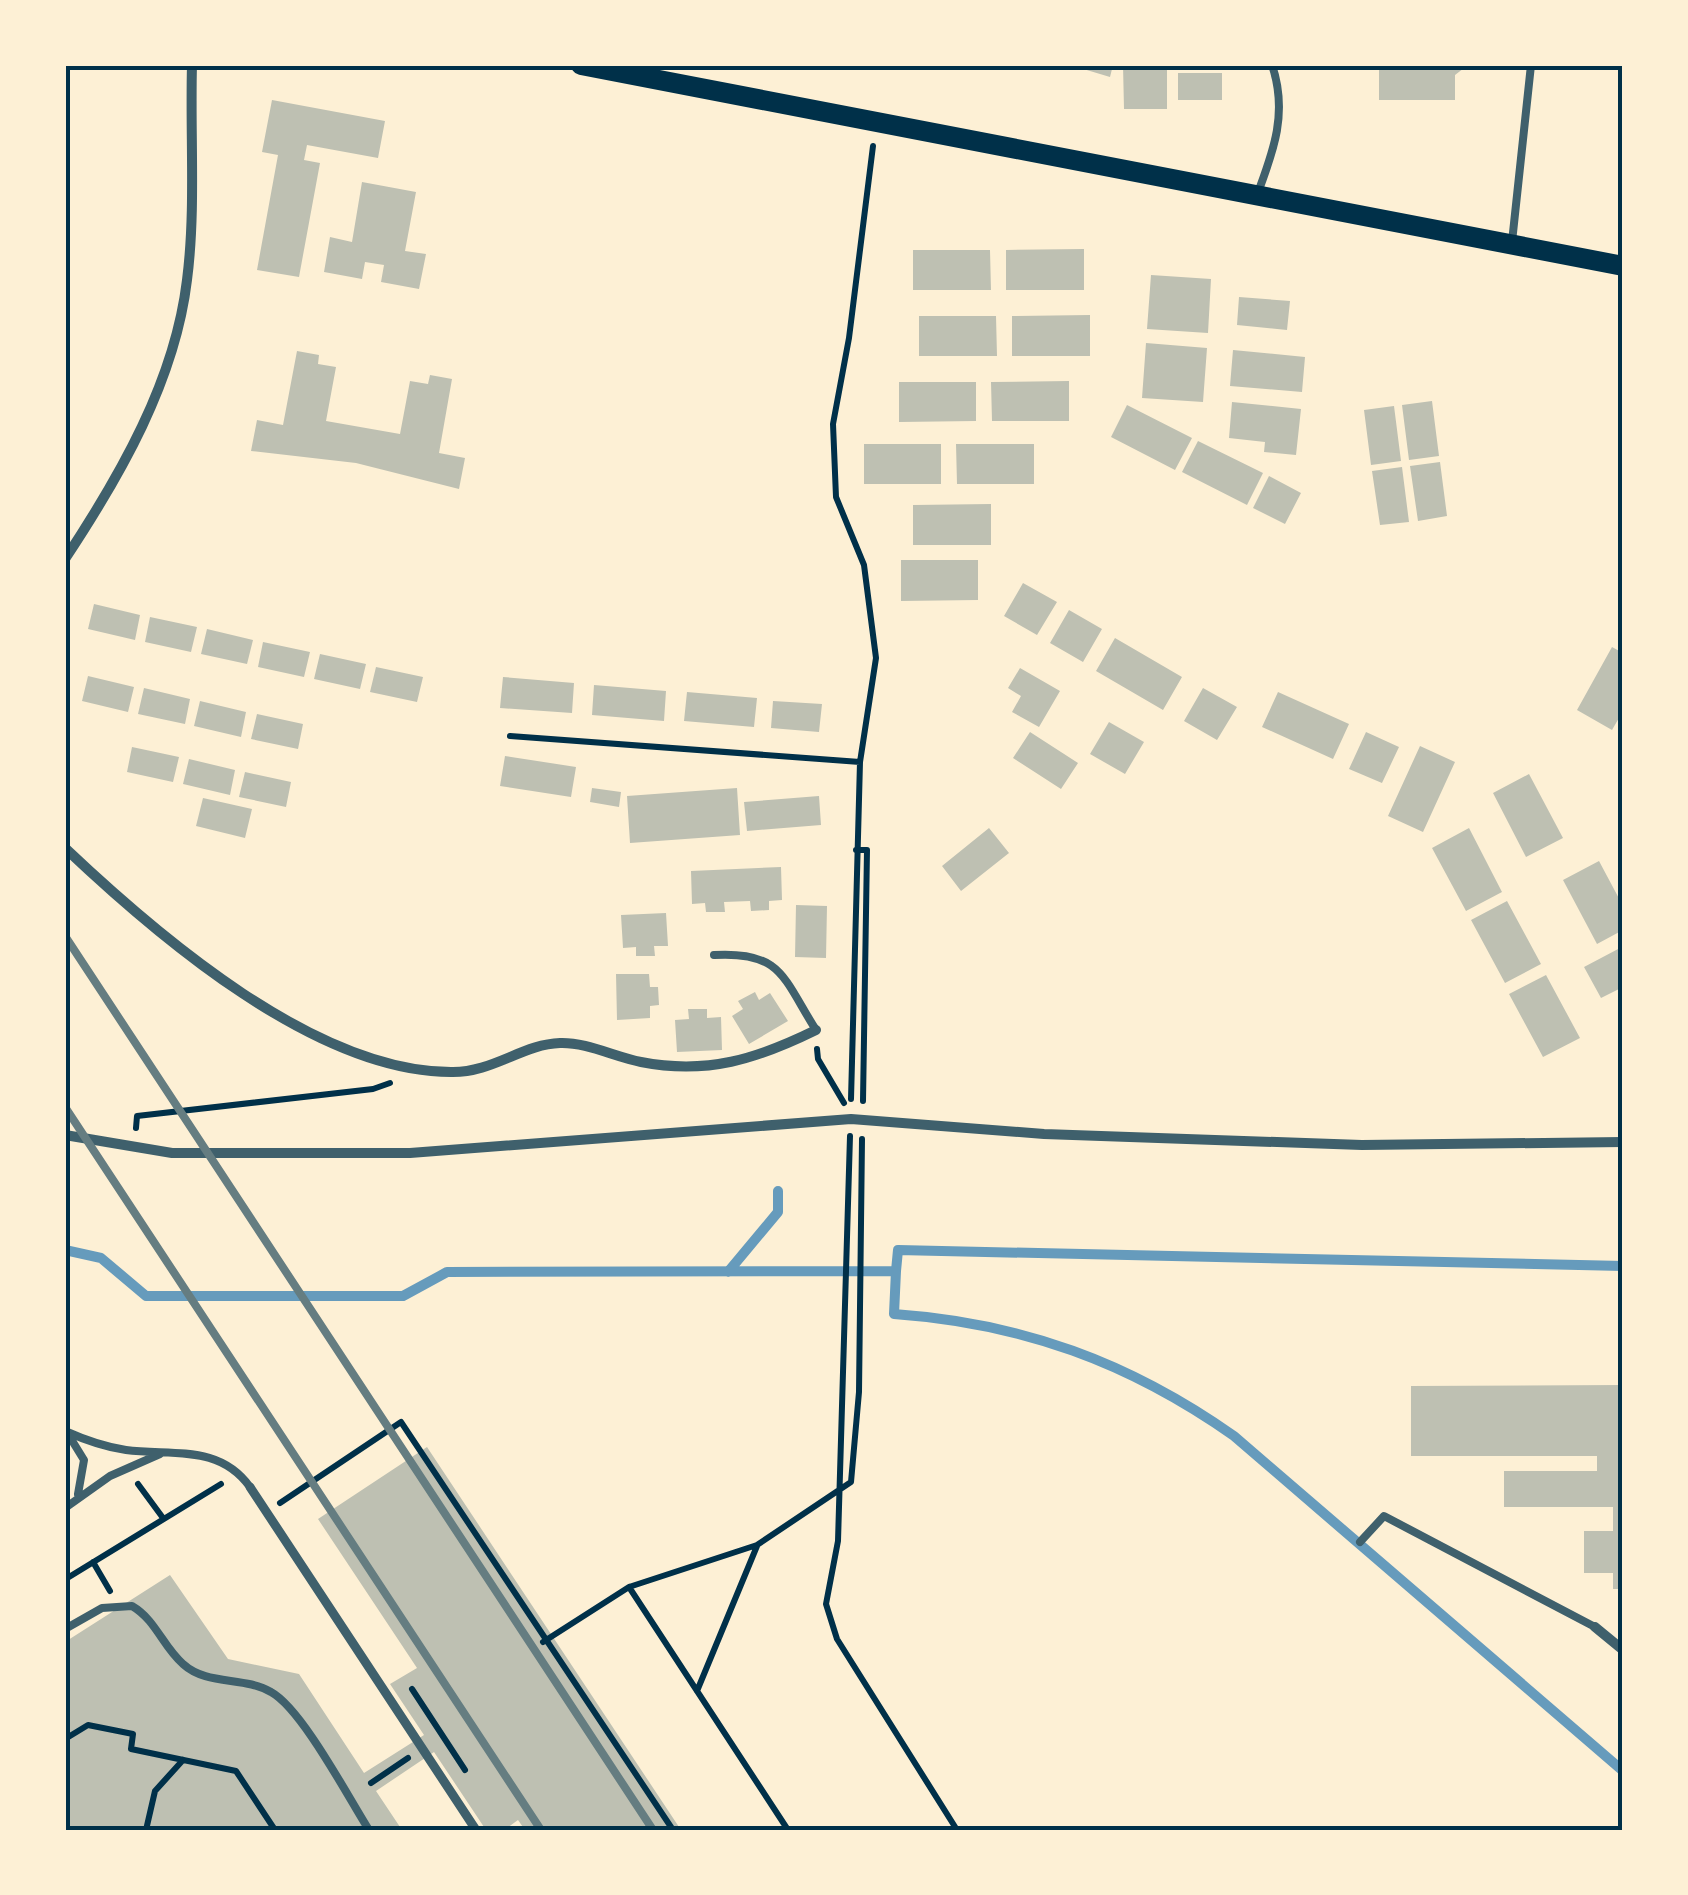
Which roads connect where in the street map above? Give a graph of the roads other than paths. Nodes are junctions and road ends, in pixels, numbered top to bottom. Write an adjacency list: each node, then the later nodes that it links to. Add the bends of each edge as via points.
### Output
1 (192, 65): 8 (street, via 187,281 166,374)
2 (582, 65): 5 (main road)
3 (1272, 65): 5 (lane, via 1280,120)
4 (1531, 65): 6 (lane)
5 (1257, 195): 6 (main road)
6 (1512, 247): 7 (main road)
7 (1623, 266)
8 (65, 560)
9 (65, 848): 11 (street, via 188,958 369,1062 419,1072 481,1070 560,1043 641,1062 718,1067 758,1058)
10 (714, 955): 11 (lane, via 750,953 774,965)
11 (816, 1030)
12 (65, 1135): 13 (street, via 134,1150 410,1153 857,1120 1342,1145)
13 (1623, 1142)
14 (66, 1432): 15 (lane); 17 (lane, via 84,1460)
15 (162, 1453): 16 (lane, via 208,1455); 17 (lane)
16 (250, 1487): 24 (street)
17 (76, 1498): 18 (lane)
18 (65, 1508)
19 (1360, 1542): 20 (lane, via 1384,1516)
20 (1595, 1627): 22 (street)
21 (65, 1629): 23 (lane, via 102,1608 132,1606 184,1666 270,1691 293,1712)
22 (1623, 1650)
23 (370, 1830)
24 (476, 1830)

